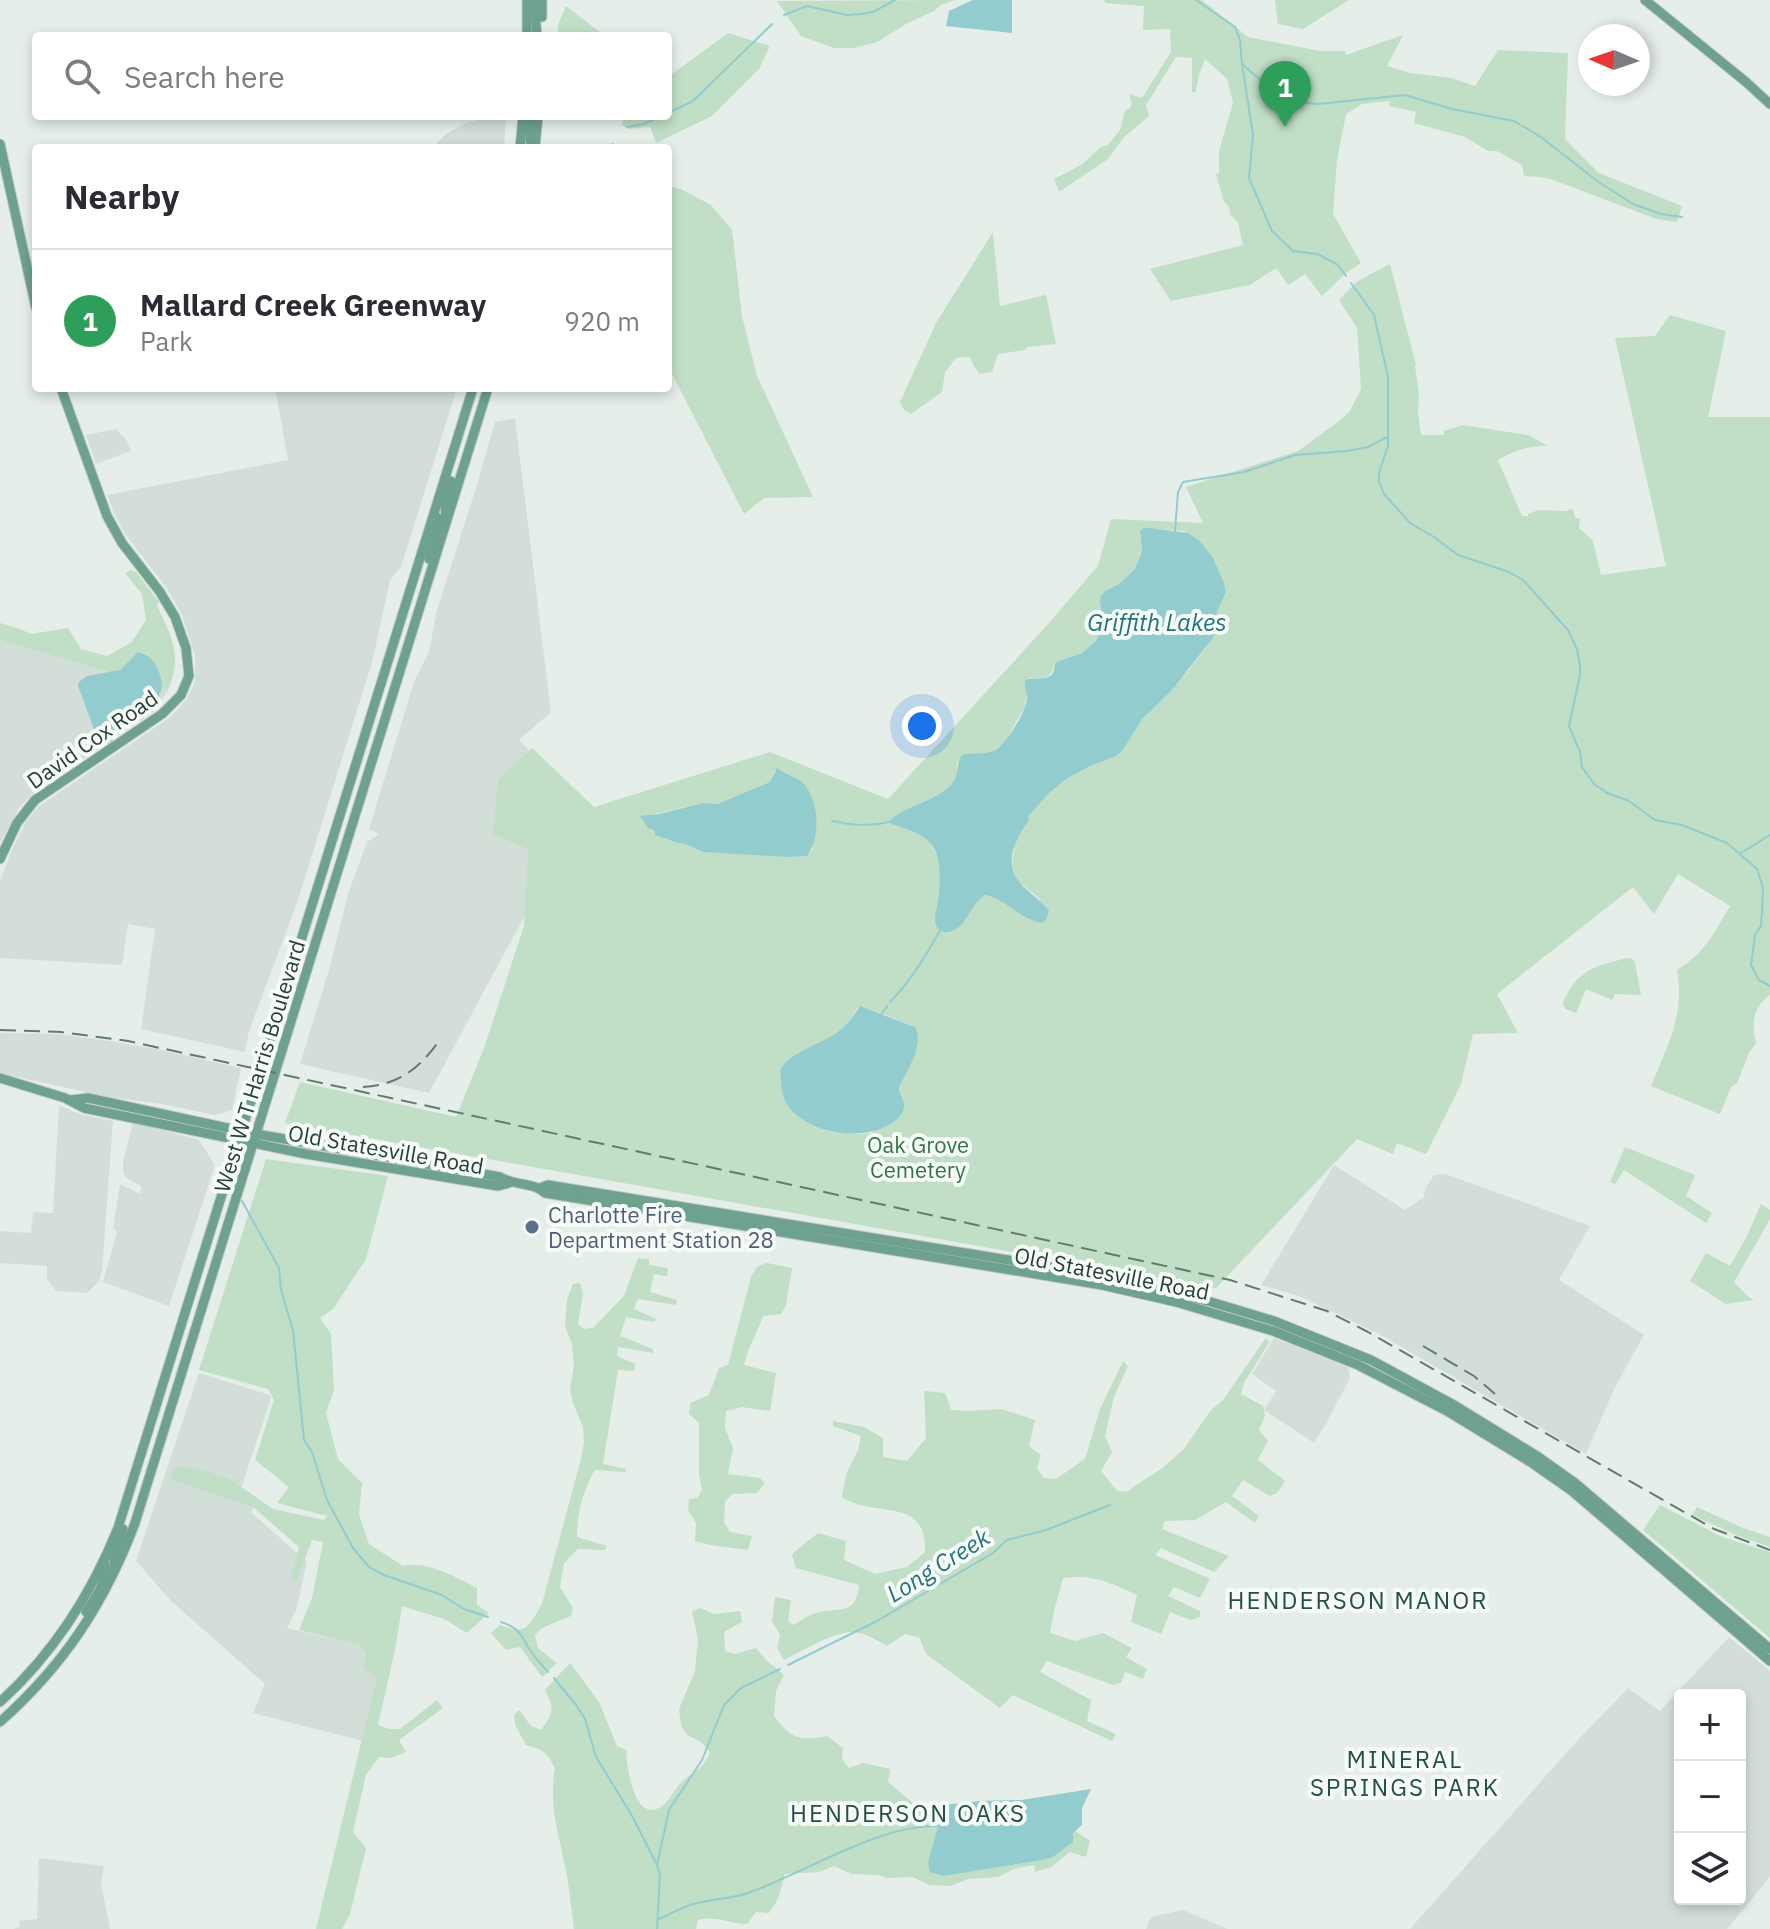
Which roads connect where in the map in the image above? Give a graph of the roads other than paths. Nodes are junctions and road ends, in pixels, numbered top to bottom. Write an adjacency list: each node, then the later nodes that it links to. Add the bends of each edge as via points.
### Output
1 (527, 0): 5 (main road)
2 (534, 0): 6 (main road)
3 (542, 0): 7 (main road)
4 (1645, 0): 8 (main road)
5 (528, 32)
6 (538, 32)
7 (539, 32)
8 (1770, 104)
9 (523, 120): 13 (main road)
10 (531, 120): 14 (main road)
11 (537, 120): 15 (main road)
12 (0, 144): 16 (main road)
13 (520, 144)
14 (532, 144)
15 (533, 144)
16 (32, 290)
17 (62, 392): 24 (main road, David Cox Road, via 107,516 175,617 189,676 181,695 162,714 35,800)
18 (472, 392): 20 (main road, West W T Harris Boulevard)
19 (487, 392): 22 (main road, West W T Harris Boulevard)
20 (463, 423): 21 (main road, West W T Harris Boulevard); 22 (main road, via 445,505)
21 (434, 515): 23 (main road, via 438,528); 28 (main road, West W T Harris Boulevard)
22 (447, 524): 23 (main road, West W T Harris Boulevard)
23 (415, 625): 29 (main road, West W T Harris Boulevard)
24 (0, 859)
25 (0, 1078): 26 (main road, Old Statesville Road)
26 (74, 1102): 27 (main road); 27 (main road, Old Statesville Road, via 88,1098); 28 (main road, Old Statesville Road)
27 (177, 1117): 28 (main road, Old Statesville Road)
28 (240, 1136): 29 (main road, Old Statesville Road); 31 (main road, West W T Harris Boulevard)
29 (255, 1139): 30 (main road, Old Statesville Road, via 500,1177); 33 (main road, West W T Harris Boulevard)
30 (540, 1188): 34 (main road, Old Statesville Road, via 548,1185 1101,1275 1274,1321 1371,1360 1537,1456); 36 (main road, Old Statesville Road, via 545,1193 1115,1288 1218,1313 1317,1348 1439,1407 1532,1463 1572,1491)
31 (137, 1468): 32 (main road, West W T Harris Boulevard); 33 (main road, via 114,1558)
32 (104, 1561): 35 (main road, via 104,1579); 37 (main road, West W T Harris Boulevard, via 58,1639)
33 (115, 1573): 35 (main road, West W T Harris Boulevard)
34 (1770, 1649)
35 (63, 1657): 38 (main road, West W T Harris Boulevard)
36 (1770, 1661)
37 (0, 1702)
38 (0, 1722)

